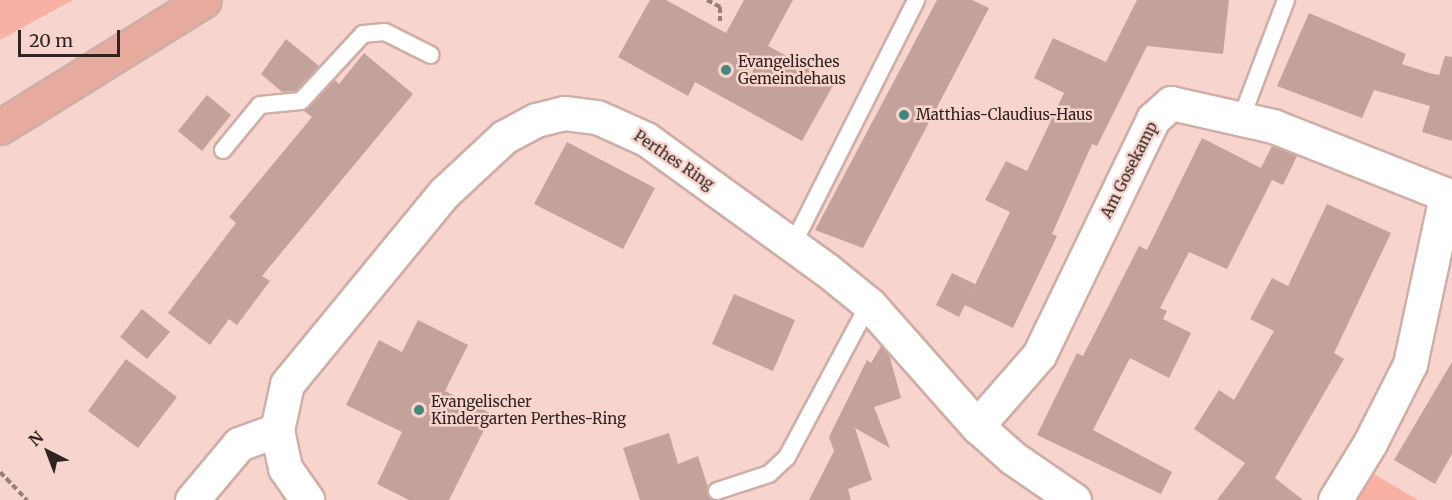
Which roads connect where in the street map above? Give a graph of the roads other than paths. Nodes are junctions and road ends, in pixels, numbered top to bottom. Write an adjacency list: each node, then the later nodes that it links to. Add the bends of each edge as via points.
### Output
1 (204, 0): 6 (main road)
2 (916, 0): 9 (lane)
3 (1286, 0): 5 (lane)
4 (431, 55): 7 (lane, via 385,32 363,34 301,101 260,105)
5 (1242, 116): 8 (street, Am Gosekamp); 11 (street, Am Gosekamp, via 1171,103 1153,119 1039,355)
6 (0, 127)
7 (223, 150)
8 (1449, 196): 17 (street, Am Gosekamp, via 1410,364 1370,443)
9 (793, 244): 10 (street, Perthes Ring); 12 (street, Perthes Ring, via 622,126 597,117 564,113 536,120 504,137 476,160 350,306 287,384)
10 (869, 304): 11 (street, Perthes Ring); 13 (lane, via 787,457 769,474)
11 (977, 426): 16 (street, Perthes Ring, via 1013,458)
12 (277, 430): 14 (street, via 239,444); 15 (street, Perthes Ring, via 285,468)
13 (717, 491)
14 (192, 500)
15 (307, 500)
16 (1074, 500)
17 (1335, 500)

